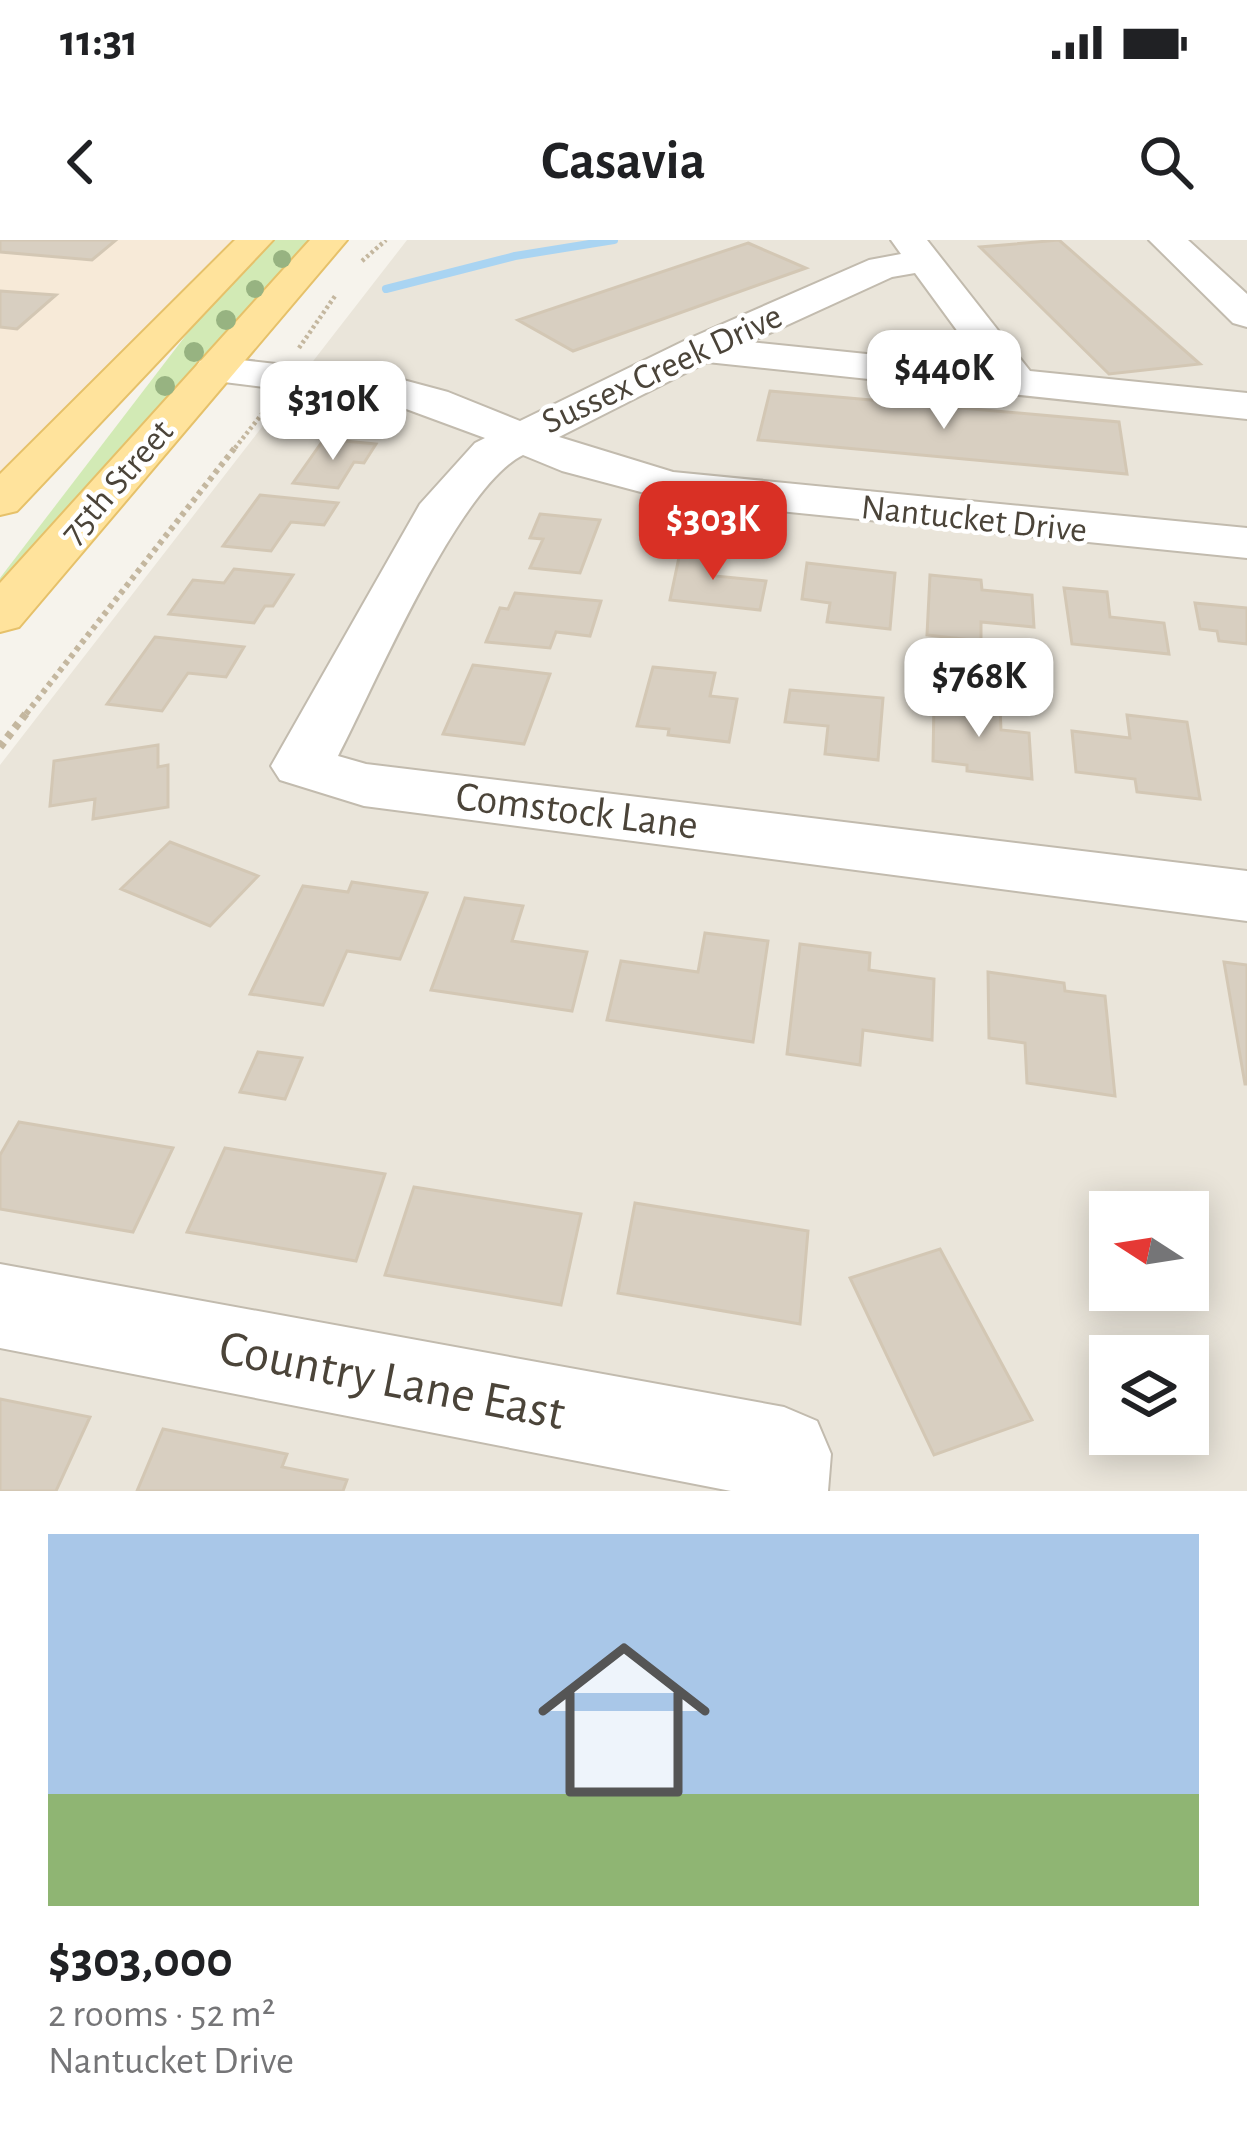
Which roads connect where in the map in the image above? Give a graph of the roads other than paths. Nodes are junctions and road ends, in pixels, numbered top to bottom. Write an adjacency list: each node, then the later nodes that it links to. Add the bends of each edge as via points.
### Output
1 (255, 240): 11 (main road, 75th Street)
2 (1167, 240): 5 (street)
3 (915, 250): 6 (street, Sussex Creek Drive); 8 (street)
4 (340, 258): 7 (main road, 75th Street)
5 (1247, 315)
6 (700, 349): 8 (street); 10 (street, Sussex Creek Drive)
7 (215, 370): 10 (street, Nantucket Drive, via 392,390); 13 (main road, 75th Street)
8 (1017, 382): 9 (street)
9 (1247, 406)
10 (514, 438): 12 (street, Nantucket Drive, via 622,475 720,494); 14 (street, Comstock Lane, via 444,504 302,766 364,784)
11 (0, 501)
12 (1247, 543)
13 (0, 616)
14 (1247, 896)
15 (0, 1306): 16 (street, Country Lane East)
16 (782, 1473)

